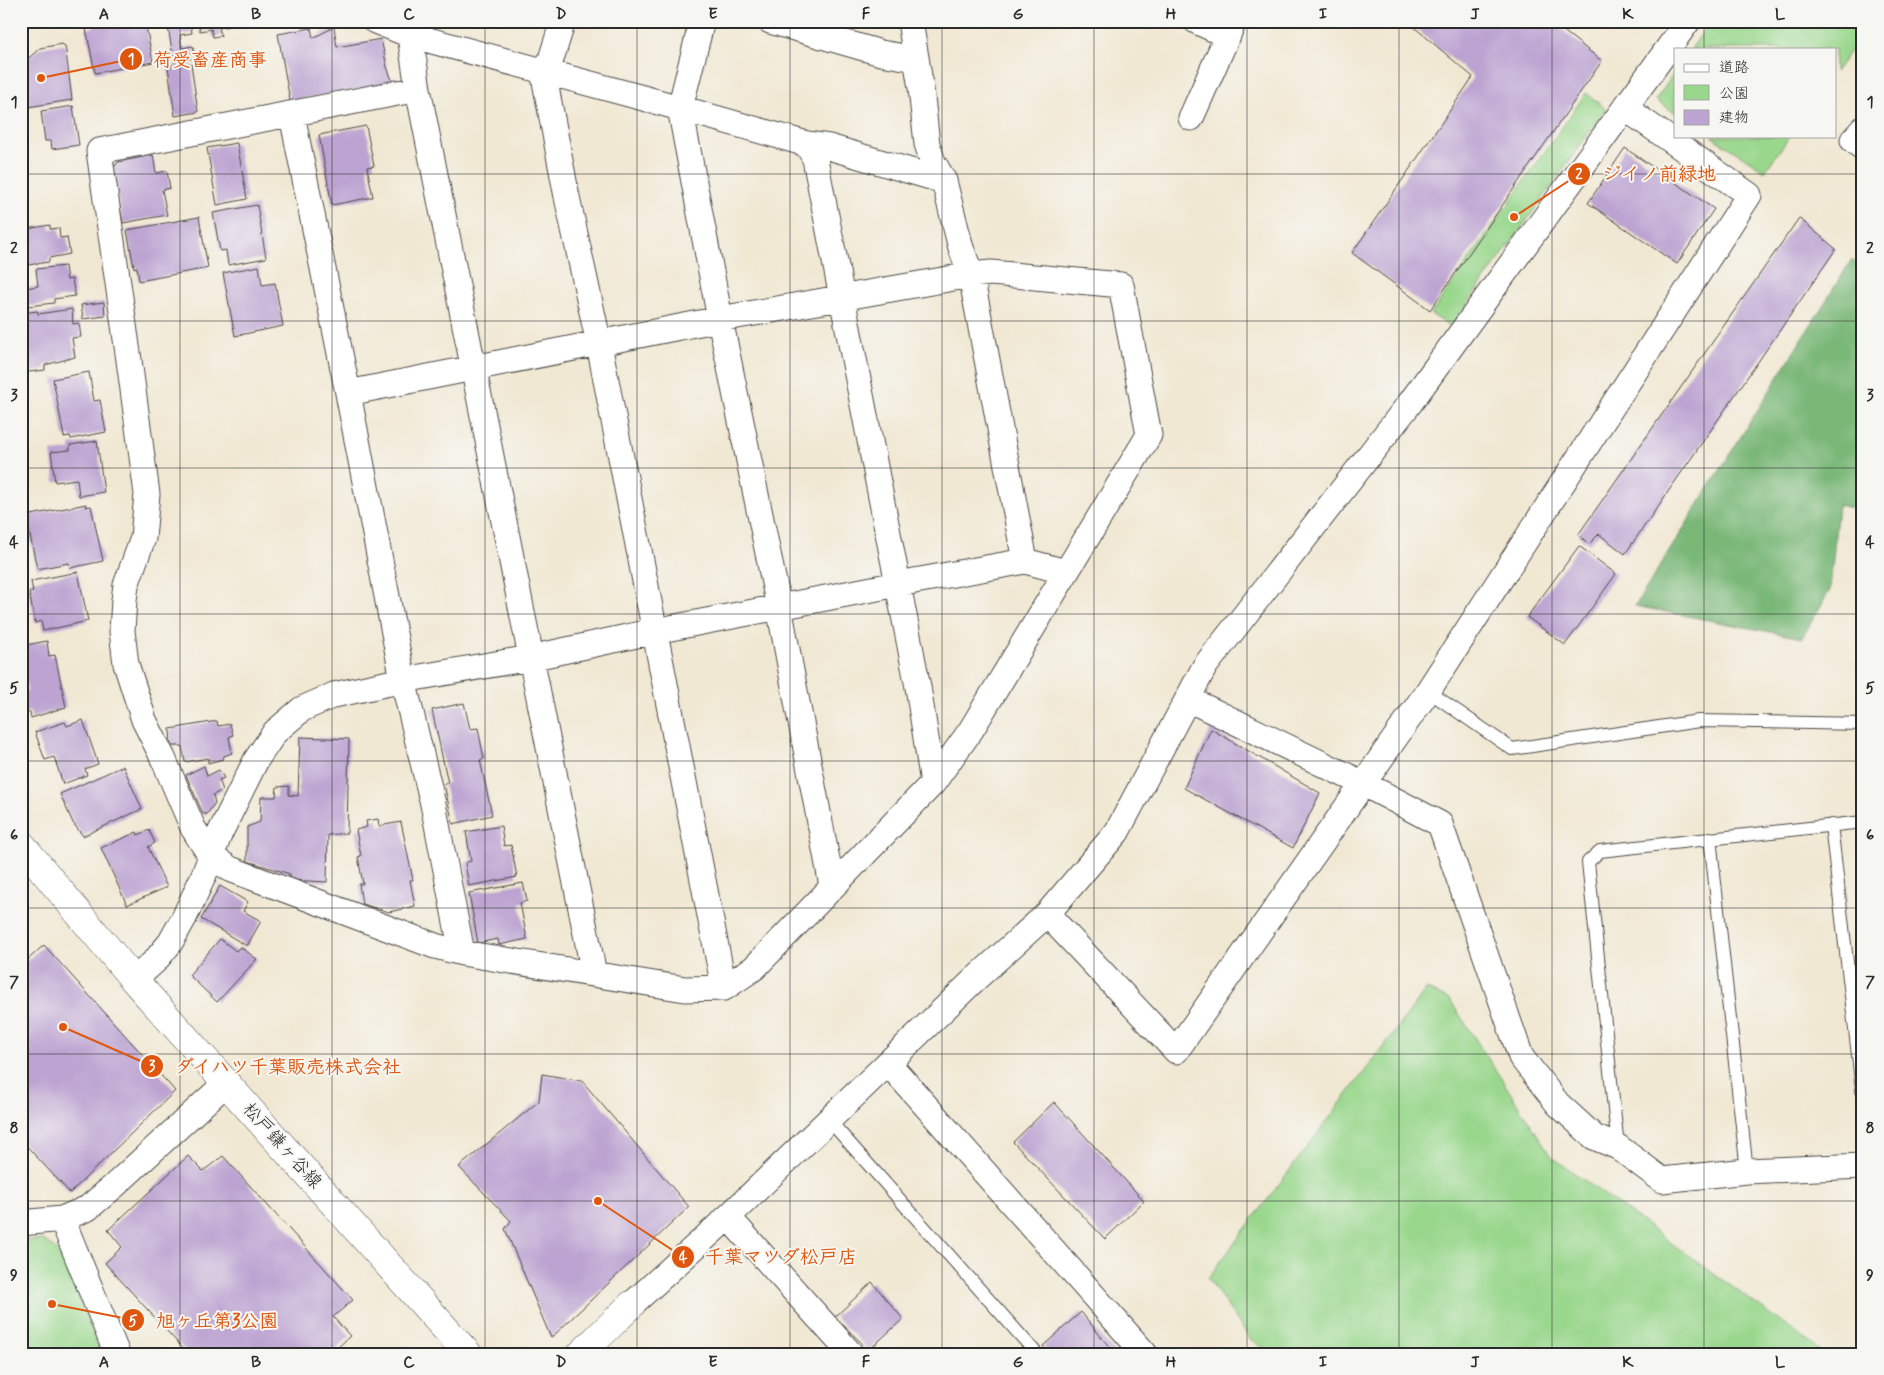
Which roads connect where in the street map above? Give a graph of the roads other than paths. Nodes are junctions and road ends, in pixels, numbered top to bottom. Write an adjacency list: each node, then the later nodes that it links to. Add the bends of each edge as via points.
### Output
1 (375, 21): 9 (street)
2 (562, 21): 11 (street)
3 (702, 21): 13 (street)
4 (770, 21): 10 (street, via 881,54)
5 (910, 21): 10 (street)
6 (1196, 21): 8 (street)
7 (1688, 21): 14 (street)
8 (1231, 29): 16 (street)
9 (410, 35): 11 (street); 12 (street)
10 (916, 59): 20 (street, via 927,144)
11 (545, 71): 13 (street); 24 (street, via 567,197)
12 (418, 88): 15 (street); 25 (street)
13 (680, 108): 18 (street); 23 (street)
14 (1624, 108): 34 (street, via 1749,195); 35 (street, via 1410,403 1205,666)
15 (292, 114): 26 (street); 43 (street, via 99,152 146,494 143,538 124,600 122,631 126,664 144,720 194,828)
16 (1191, 118)
17 (1863, 129): 19 (street, via 1853,140)
18 (807, 144): 20 (street, via 830,147); 22 (street, via 815,159)
19 (1863, 148)
20 (944, 182): 21 (street)
21 (971, 275): 22 (street); 27 (street); 28 (street, via 991,273 1121,285 1149,435)
22 (842, 297): 23 (street); 29 (street)
23 (720, 320): 24 (street); 30 (street)
24 (599, 344): 25 (street); 31 (street)
25 (474, 368): 26 (street); 32 (street)
26 (348, 393): 33 (street)
27 (1025, 561): 28 (street); 29 (street)
28 (1066, 572): 37 (street, via 971,730)
29 (898, 584): 30 (street); 37 (street)
30 (779, 607): 31 (street); 44 (street)
31 (655, 631): 32 (street); 49 (street)
32 (530, 658): 33 (street); 47 (street)
33 (404, 680): 43 (street, via 334,696 302,709 275,732 256,760); 46 (street, via 433,804)
34 (1428, 692): 36 (lane, via 1512,749 1699,721); 38 (street)
35 (1188, 699): 38 (street); 45 (street, via 1117,832)
36 (1863, 724)
37 (934, 783): 44 (street)
38 (1364, 784): 45 (street, via 1176,1051); 54 (street, via 1440,824 1521,1058 1558,1104 1594,1137)
39 (1863, 822): 40 (lane)
40 (1831, 825): 41 (lane); 52 (lane)
41 (1710, 838): 54 (lane, via 1600,851 1588,862); 56 (lane)
42 (21, 844): 48 (main road, 松戸鎌ヶ谷線)
43 (210, 855): 46 (street, via 230,869 258,881); 48 (street, via 196,894 170,943)
44 (832, 886): 49 (street, via 754,968)
45 (1047, 914): 50 (street)
46 (462, 953): 47 (street)
47 (594, 974): 49 (street, via 685,989)
48 (134, 980): 51 (main road, 松戸鎌ヶ谷線)
49 (724, 988)
50 (888, 1063): 53 (street); 66 (street)
51 (225, 1084): 58 (street, via 88,1208); 62 (main road, 松戸鎌ヶ谷線)
52 (1863, 1098)
53 (828, 1119): 57 (street); 65 (lane)
54 (1618, 1147): 56 (street, via 1662,1180)
55 (1863, 1166): 56 (street)
56 (1747, 1171)
57 (728, 1217): 60 (street); 64 (street)
58 (62, 1219): 59 (street); 61 (street)
59 (21, 1223)
60 (631, 1305): 63 (main road)
61 (116, 1354)
62 (468, 1354)
63 (581, 1354)
64 (851, 1354)
65 (1037, 1354)
66 (1145, 1354)

